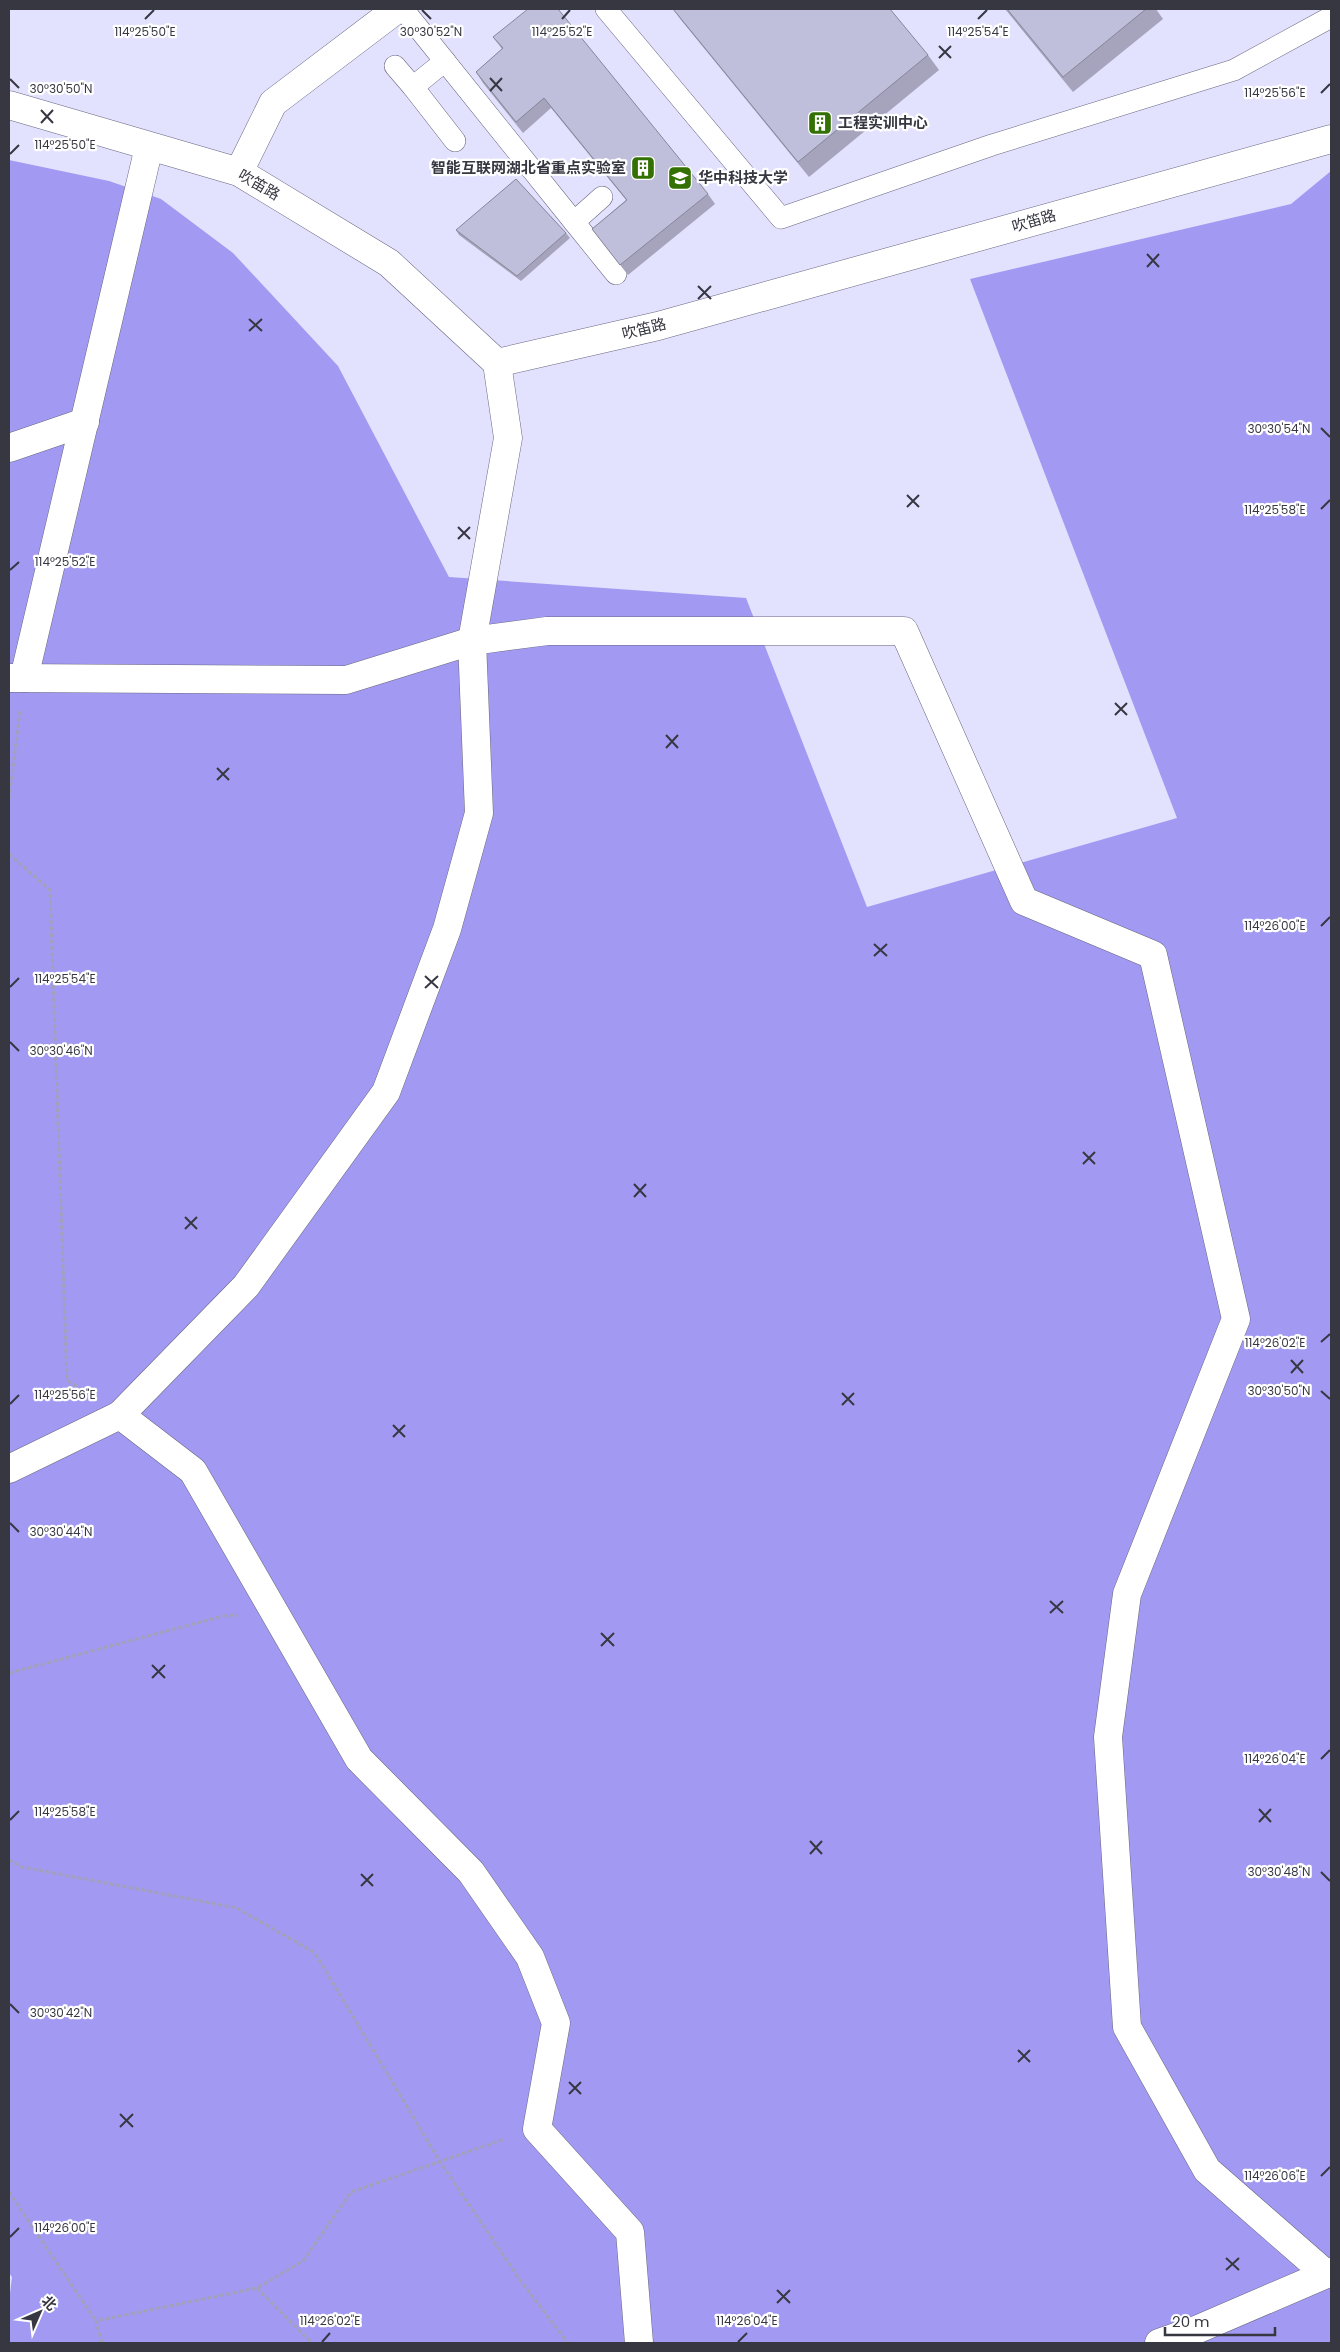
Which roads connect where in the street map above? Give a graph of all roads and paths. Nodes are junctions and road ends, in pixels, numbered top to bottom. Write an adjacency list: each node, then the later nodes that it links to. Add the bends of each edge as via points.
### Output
1 (397, 9): 12 (street, via 273,102)
2 (403, 9): 5 (lane)
3 (606, 9): 4 (lane, via 781,218 992,145 1234,70)
4 (1331, 16)
5 (445, 61): 7 (lane); 14 (lane)
6 (395, 66): 7 (lane)
7 (412, 87): 10 (lane)
8 (9, 104): 11 (street, 吹笛路)
9 (1331, 139): 16 (street, 吹笛路, via 658,326)
10 (455, 141)
11 (149, 147): 12 (street, 吹笛路); 17 (street)
12 (239, 172): 16 (street, 吹笛路, via 389,263)
13 (602, 198): 14 (lane)
14 (574, 222): 15 (lane)
15 (616, 274)
16 (497, 363): 19 (street, via 508,438)
17 (85, 422): 18 (street); 20 (street)
18 (9, 448)
19 (472, 641): 20 (street, via 346,680); 23 (street, via 479,813 447,929 386,1092 246,1286); 31 (street, via 547,631 904,631 1024,901 1153,955 1236,1319 1127,1594 1108,1737 1127,2027 1207,2170)
20 (16, 678): 21 (path)
21 (9, 798)
22 (9, 854): 23 (path, via 50,890 67,1380)
23 (120, 1415): 24 (street); 25 (street, via 193,1471)
24 (9, 1469)
25 (276, 1617): 26 (path, via 227,1615); 28 (street, via 359,1760 471,1872 530,1957 556,2023)
26 (9, 1673)
27 (9, 1860): 29 (path, via 22,1867 237,1908 315,1953)
28 (537, 2128): 29 (path); 37 (street, via 630,2232)
29 (439, 2160): 32 (path, via 351,2192 303,2262); 36 (path, via 520,2280)
30 (9, 2192): 33 (path)
31 (1329, 2273): 38 (street)
32 (257, 2288): 33 (path); 35 (path)
33 (96, 2321): 34 (path)
34 (102, 2343)
35 (312, 2343)
36 (568, 2343)
37 (639, 2343)
38 (1159, 2343)

